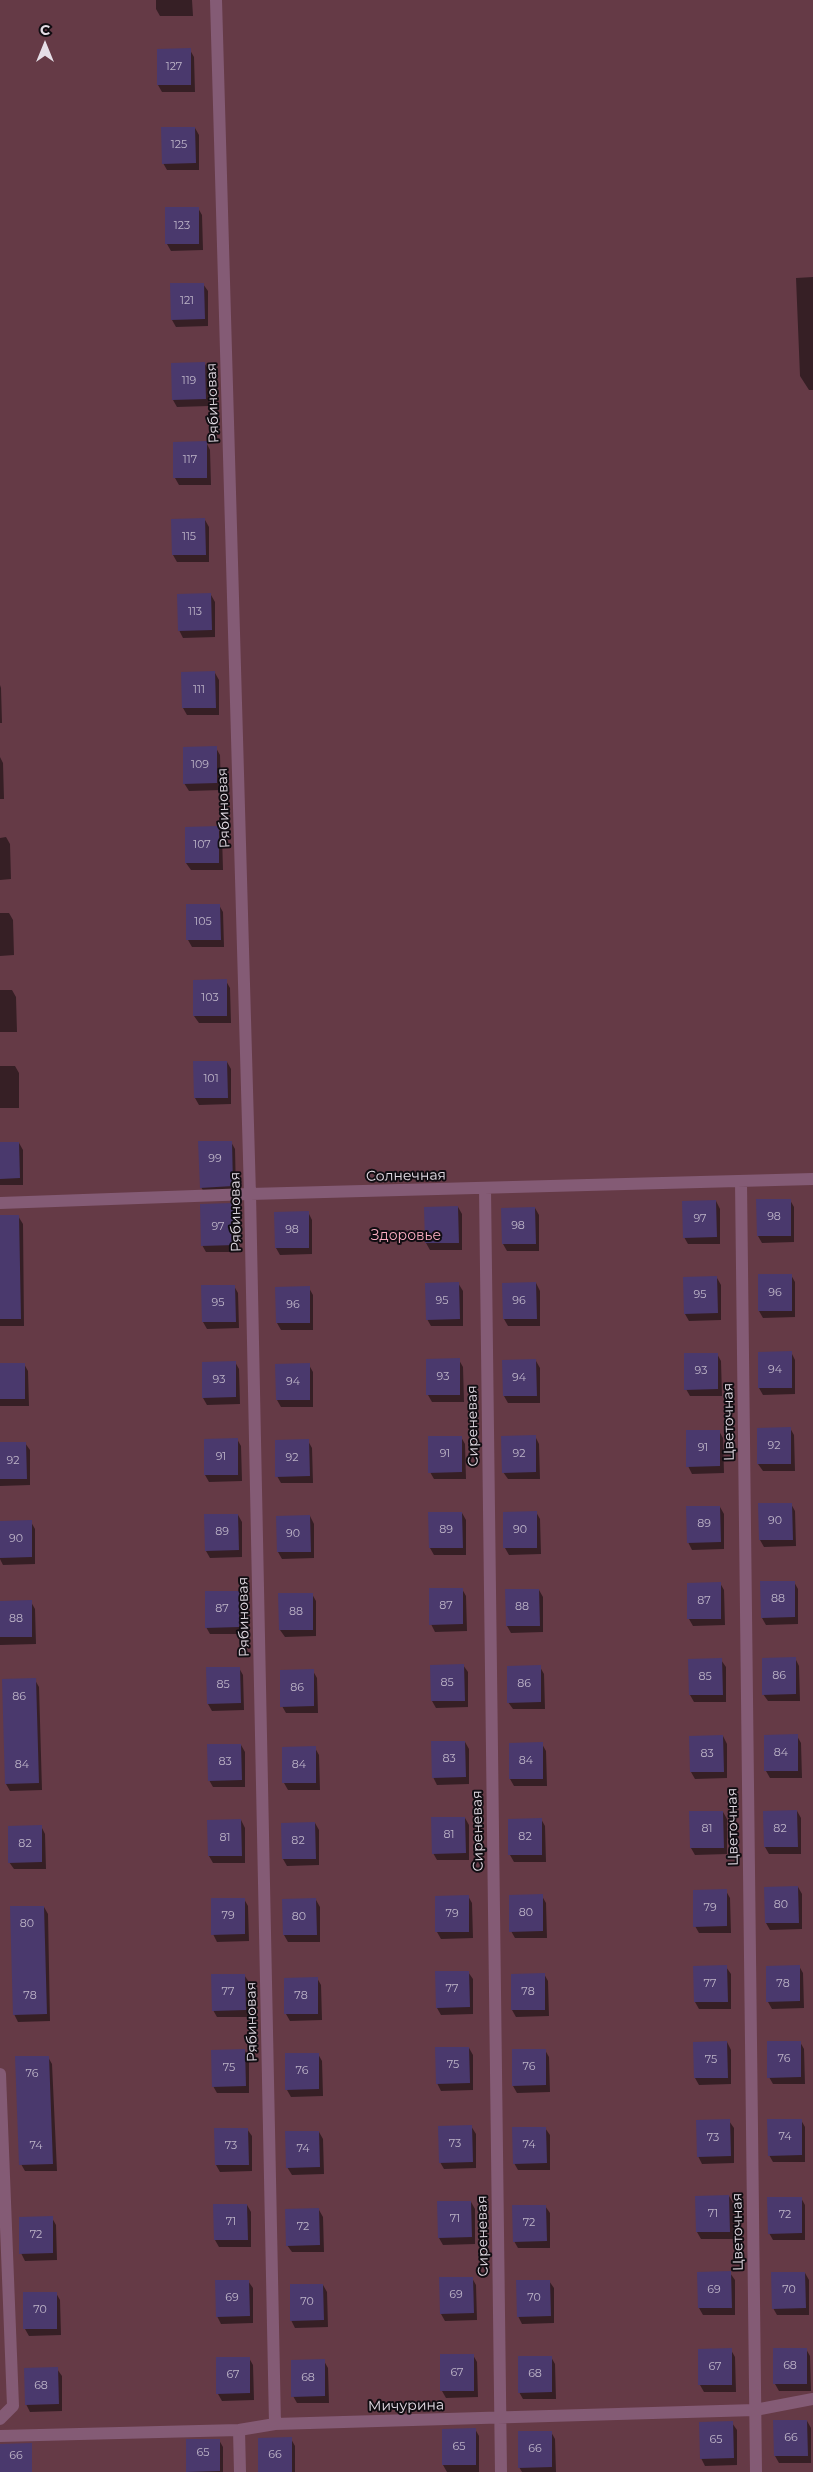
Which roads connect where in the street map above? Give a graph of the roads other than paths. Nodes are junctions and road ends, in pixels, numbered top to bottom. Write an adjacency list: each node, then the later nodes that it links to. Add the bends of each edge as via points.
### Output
1 (216, 0): 5 (street, Рябиновая)
2 (813, 1179): 3 (street, Солнечная)
3 (741, 1182): 4 (street, Солнечная); 9 (street, Цветочная)
4 (485, 1189): 5 (street, Солнечная); 11 (street, Сиреневая)
5 (250, 1194): 6 (street, Солнечная); 12 (street, Рябиновая)
6 (0, 1203)
7 (0, 2074): 10 (street, via 13,2406)
8 (813, 2399): 9 (street, Мичурина)
9 (754, 2410): 11 (street, Мичурина); 17 (street, Цветочная)
10 (0, 2419)
11 (500, 2419): 12 (street, Мичурина); 16 (street, Сиреневая)
12 (275, 2424): 13 (street, Мичурина)
13 (239, 2430): 14 (street, Мичурина); 15 (street)
14 (0, 2436)
15 (240, 2472)
16 (501, 2472)
17 (756, 2472)

